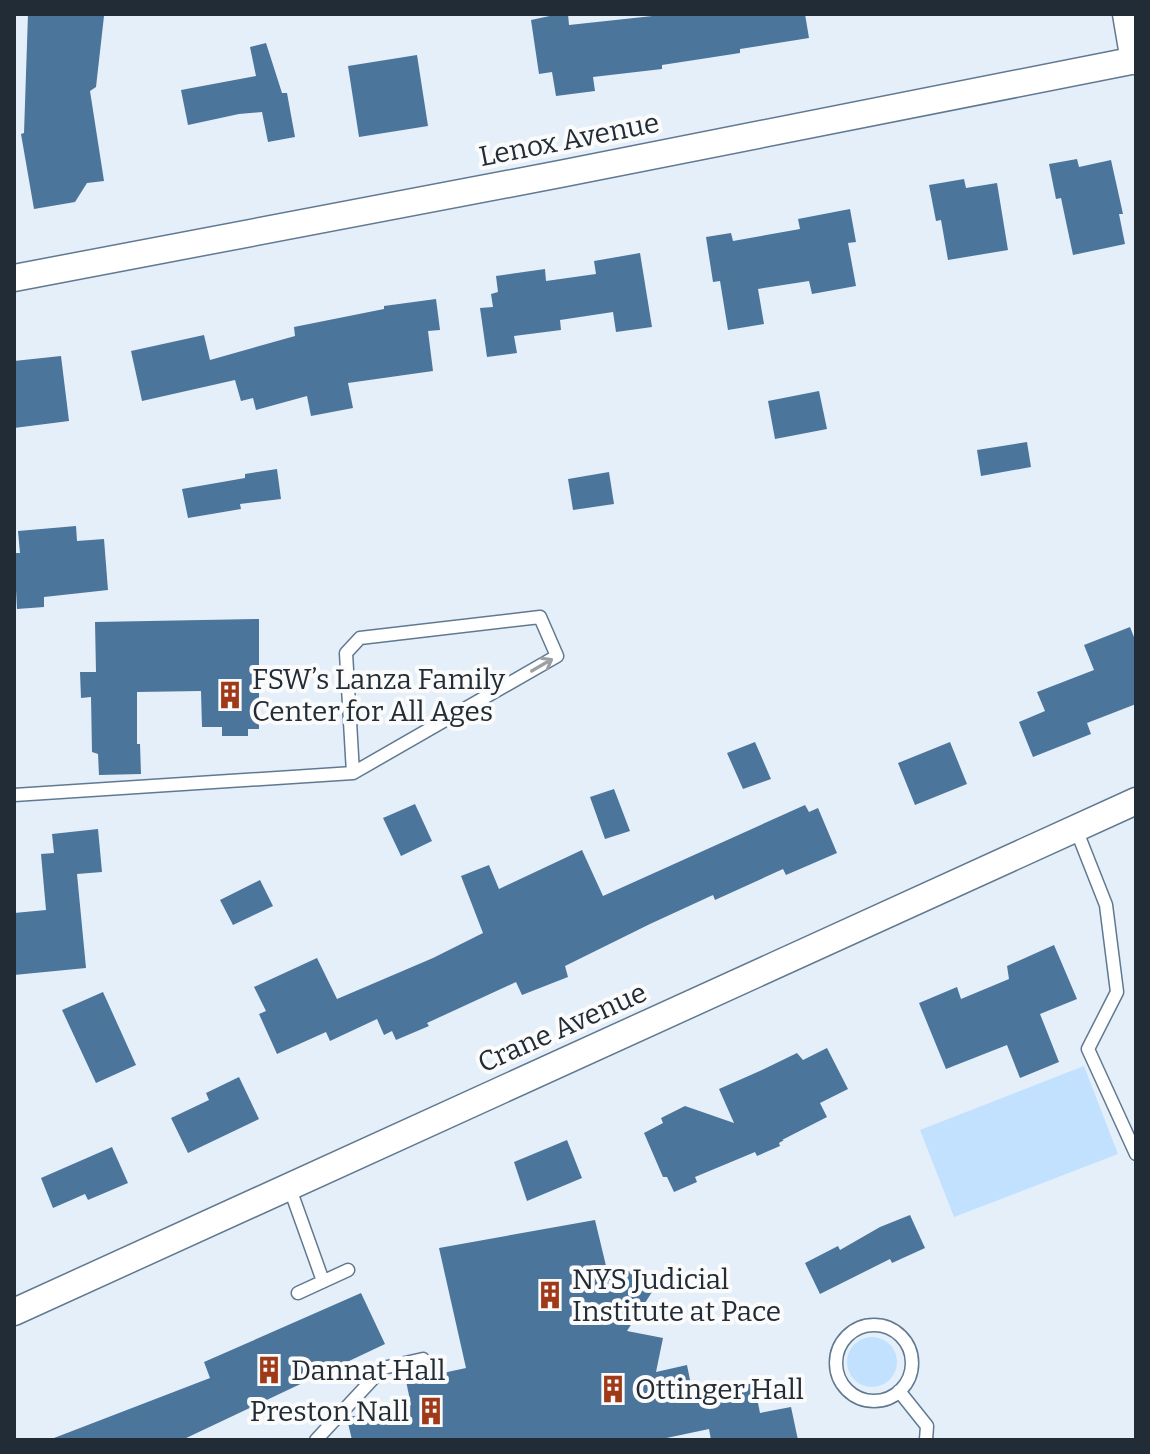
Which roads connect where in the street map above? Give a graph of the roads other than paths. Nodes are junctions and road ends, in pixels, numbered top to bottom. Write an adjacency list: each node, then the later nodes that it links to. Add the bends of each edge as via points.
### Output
1 (1126, 14): 2 (street)
2 (1135, 60): 3 (street, Lenox Avenue)
3 (14, 278)
4 (353, 773): 4 (lane, one-way to 4, via 557,656 540,617 360,638 346,653); 5 (lane)
5 (14, 795)
6 (1136, 801): 7 (street, Crane Avenue)
7 (1076, 829): 8 (lane, via 1106,905 1117,992 1088,1049); 9 (street, Crane Avenue)
8 (1136, 1154)
9 (289, 1186): 11 (lane); 13 (street, Crane Avenue)
10 (348, 1270): 11 (lane)
11 (323, 1281): 12 (lane)
12 (298, 1293)
13 (14, 1312)
14 (423, 1359): 16 (lane, via 383,1368)
15 (899, 1391): 15 (lane, via 913,1360 902,1336 876,1324 844,1338 835,1363 853,1396 879,1402); 17 (lane, via 927,1426)
16 (316, 1440)
17 (926, 1440)

